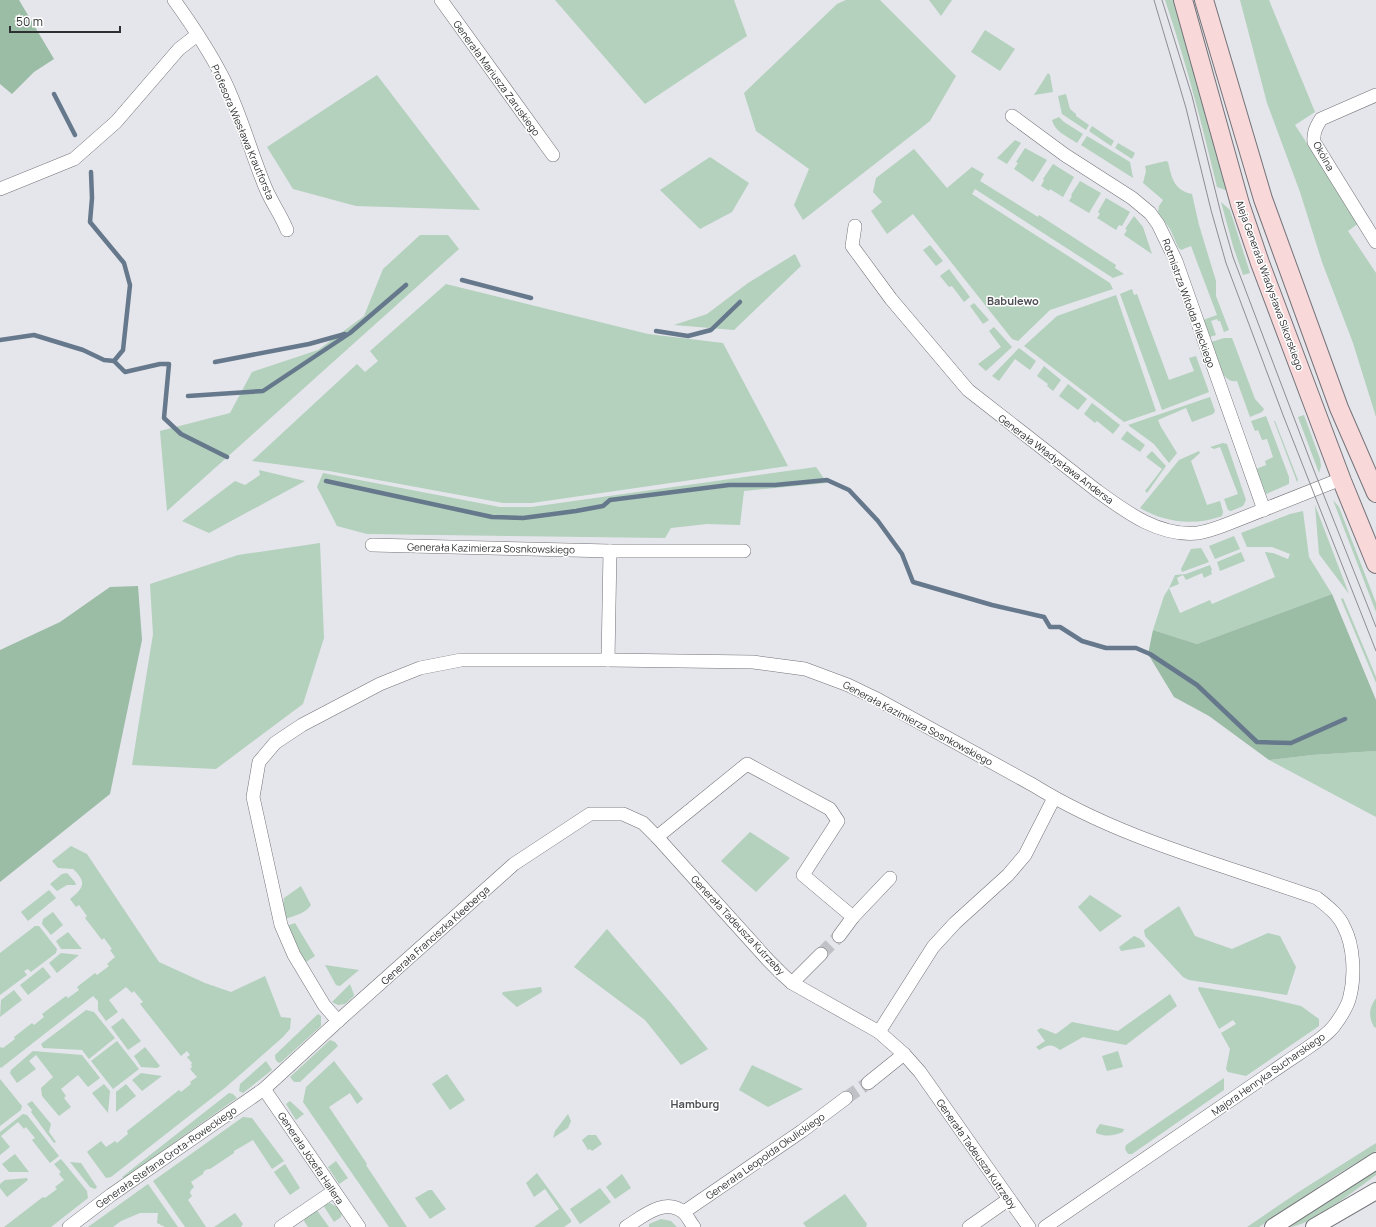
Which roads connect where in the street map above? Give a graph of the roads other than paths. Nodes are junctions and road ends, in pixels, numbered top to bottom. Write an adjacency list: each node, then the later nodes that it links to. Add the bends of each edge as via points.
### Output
1 (174, 0): 5 (street, Profesora Wiesława Krautforsta)
2 (441, 0): 8 (street, Generała Mariusza Zaruskiego)
3 (1183, 0): 14 (main road, Aleja Generała Władysława Sikorskiego, via 1245,218)
4 (1204, 0): 13 (main road, via 1263,199 1334,396)
5 (197, 35): 9 (street, via 179,49 116,122 74,160); 11 (street, Profesora Wiesława Krautforsta, via 224,81 267,190)
6 (1376, 95): 12 (street, Okólna, via 1321,119 1313,136 1314,142)
7 (1012, 116): 16 (street, Rotmistrza Witolda Pileckiego, via 1065,155 1132,198 1150,213 1158,224 1176,261)
8 (553, 155)
9 (0, 189)
10 (854, 226): 16 (street, Generała Władysława Andersa, via 852,246 890,299 968,390 1117,505 1153,526 1185,533 1213,529)
11 (287, 230)
12 (1376, 242)
13 (1371, 474): 15 (main road)
14 (1341, 479): 16 (street, Generała Władysława Andersa); 20 (main road, Aleja Generała Władysława Sikorskiego)
15 (1376, 493)
16 (1264, 510)
17 (372, 545): 18 (street, Generała Kazimierza Sosnkowskiego)
18 (610, 550): 19 (street, Generała Kazimierza Sosnkowskiego); 21 (street)
19 (744, 551)
20 (1376, 564)
21 (608, 660): 22 (street, Generała Kazimierza Sosnkowskiego, via 753,662 805,669 875,698); 31 (street, Generała Kazimierza Sosnkowskiego, via 461,660 420,668 380,684 302,725 274,743 259,762 253,797 281,925 294,955 324,1005)
22 (1033, 785): 23 (street, Majora Henryka Sucharskiego)
23 (1054, 798): 32 (street, via 1024,854 1008,876 955,923 933,947); 49 (street, Majora Henryka Sucharskiego, via 1126,832 1317,898 1332,911 1344,927 1351,948 1354,973 1350,997 1334,1027 1320,1039)
24 (623, 814): 25 (street, Generała Tadeusza Kutrzeby, via 643,823); 31 (street, Generała Franciszka Kleeberga, via 590,814 514,864)
25 (657, 837): 27 (street, via 747,764 830,809 838,821 803,875); 30 (street, Generała Tadeusza Kutrzeby, via 768,960)
26 (890, 878): 27 (street)
27 (853, 917): 28 (street)
28 (838, 936)
29 (821, 954): 30 (street)
30 (792, 983): 32 (street, Generała Tadeusza Kutrzeby)
31 (338, 1021): 35 (street, Generała Franciszka Kleeberga)
32 (879, 1032): 33 (street, Generała Tadeusza Kutrzeby)
33 (904, 1054): 34 (street); 40 (street, Generała Tadeusza Kutrzeby, via 920,1072)
34 (868, 1083)
35 (264, 1089): 38 (street, Generała Józefa Hallera); 42 (street, Generała Stefana Grota-Roweckiego)
36 (846, 1098): 41 (street, Generała Leopolda Okulickiego)
37 (1376, 1161): 50 (street)
38 (334, 1191): 43 (street); 44 (street, Generała Józefa Hallera)
39 (1376, 1191): 51 (street)
40 (1009, 1199): 47 (street); 48 (street, Generała Tadeusza Kutrzeby)
41 (684, 1212): 45 (street, via 667,1206 657,1208); 46 (street)
42 (69, 1227)
43 (281, 1227)
44 (359, 1227)
45 (626, 1227)
46 (694, 1227)
47 (969, 1227)
48 (1029, 1227)
49 (1045, 1227)
50 (1274, 1227)
51 (1314, 1227)

